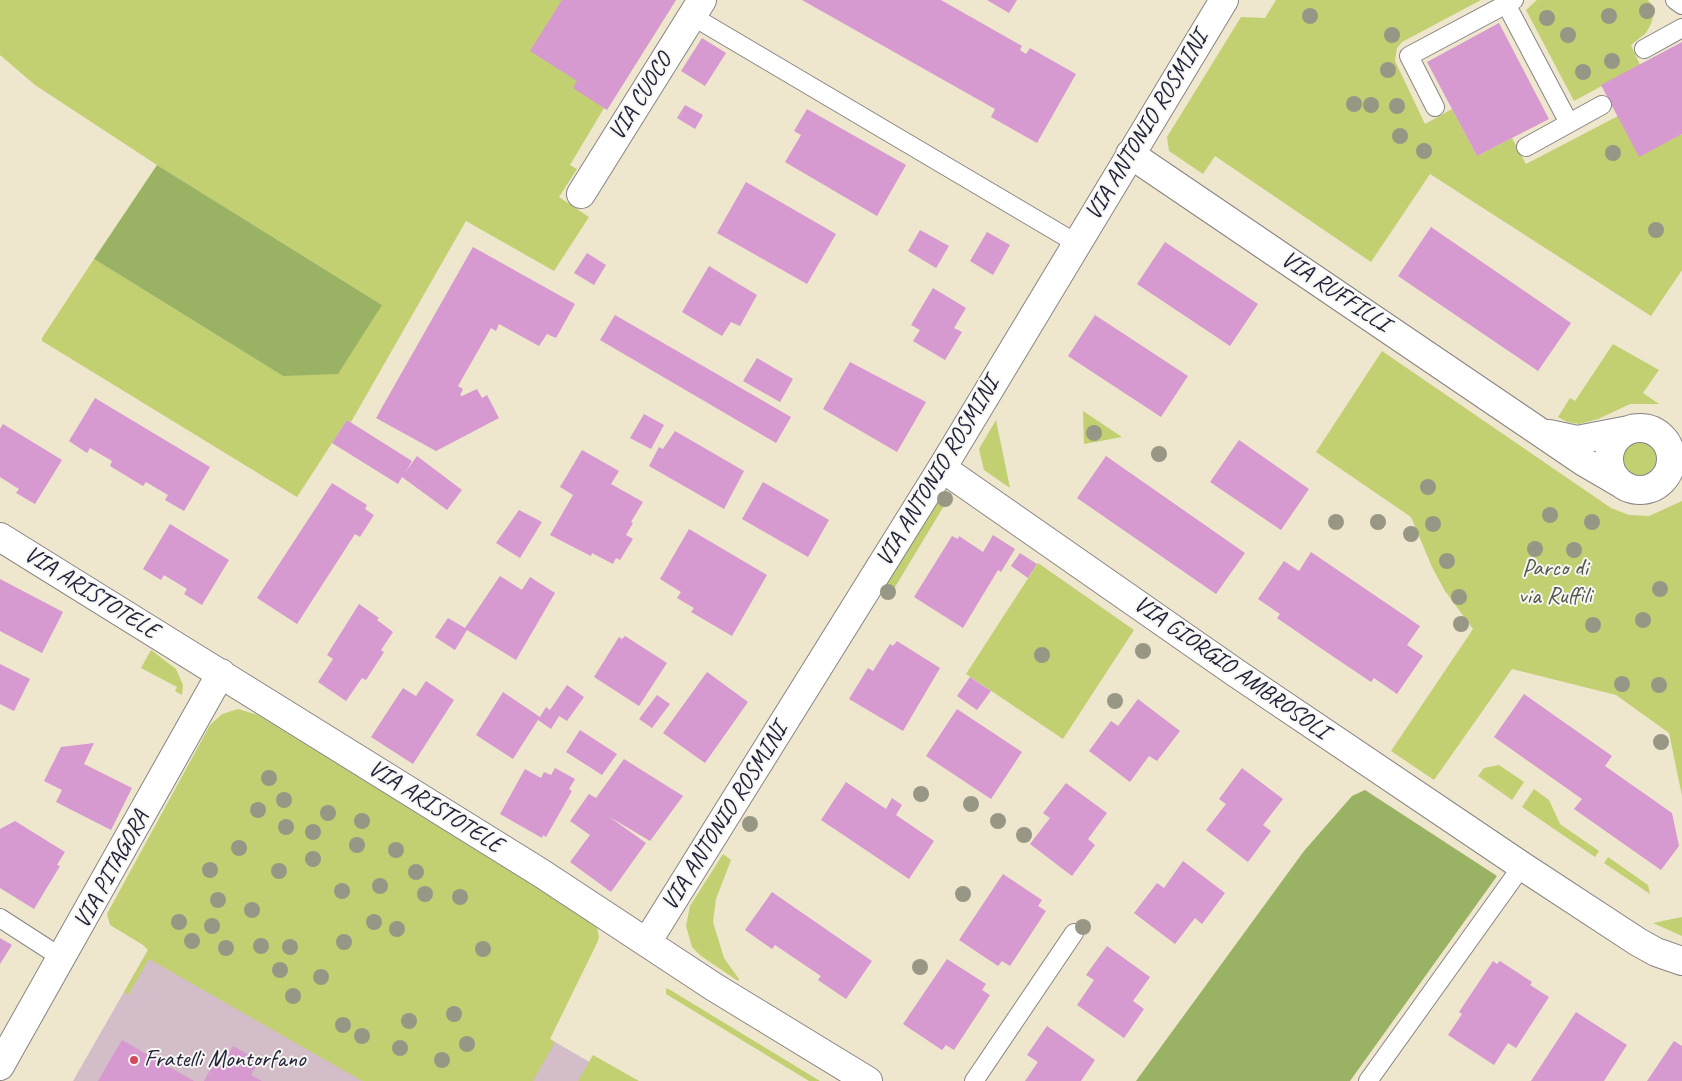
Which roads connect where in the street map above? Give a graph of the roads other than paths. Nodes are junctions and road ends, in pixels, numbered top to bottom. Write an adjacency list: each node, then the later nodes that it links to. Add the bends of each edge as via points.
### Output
1 (1224, 0): 12 (street, VIA ANTONIO ROSMINI)
2 (1675, 0): 4 (lane)
3 (1510, 2): 9 (lane, via 1408,56); 10 (lane)
4 (1682, 5)
5 (697, 8): 13 (street, VIA CUOCO); 14 (lane)
6 (1682, 28): 7 (lane)
7 (1644, 50)
8 (1602, 105): 10 (lane)
9 (1435, 107)
10 (1569, 123): 11 (lane)
11 (1526, 147)
12 (1130, 154): 14 (street, VIA ANTONIO ROSMINI); 15 (street, VIA RUFFILLI)
13 (581, 194)
14 (1076, 243): 18 (street, VIA ANTONIO ROSMINI)
15 (1538, 430): 16 (street, VIA RUFFILLI, via 1577,440); 20 (street, VIA RUFFILLI)
16 (1643, 431): 17 (street); 20 (street, via 1621,434 1610,449 1610,467); 21 (street, via 1664,438 1671,462 1666,477)
17 (1682, 446)
18 (942, 468): 24 (street, VIA GIORGIO AMBROSOLI); 27 (street, VIA ANTONIO ROSMINI)
19 (1682, 478): 21 (street, VIA RUFFILLI)
20 (1620, 483): 21 (street, VIA RUFFILLI, via 1629,488)
21 (1649, 489)
22 (0, 537): 23 (street, VIA ARISTOTELE)
23 (221, 673): 27 (street, VIA ARISTOTELE); 28 (street, VIA PITAGORA)
24 (1522, 866): 29 (street, VIA GIORGIO AMBROSOLI, via 1638,942); 33 (lane)
25 (0, 918): 28 (lane)
26 (1074, 933): 32 (lane)
27 (647, 942): 31 (street, VIA ARISTOTELE)
28 (62, 958): 30 (street, VIA PITAGORA)
29 (1682, 961)
30 (0, 1066)
31 (868, 1081)
32 (974, 1081)
33 (1368, 1081)

